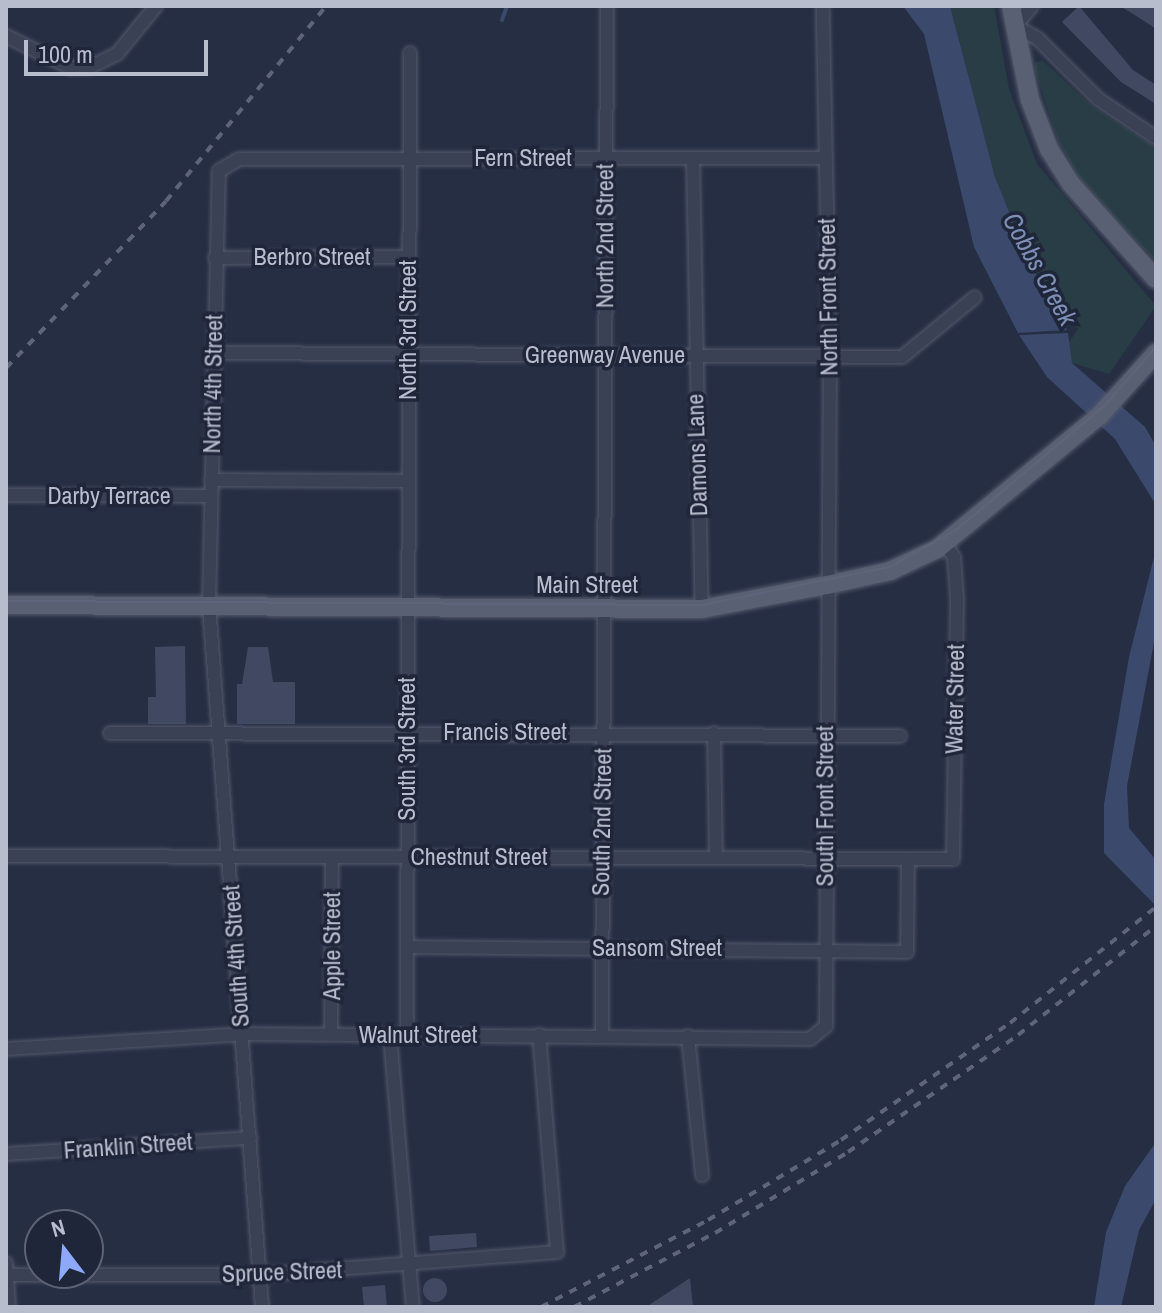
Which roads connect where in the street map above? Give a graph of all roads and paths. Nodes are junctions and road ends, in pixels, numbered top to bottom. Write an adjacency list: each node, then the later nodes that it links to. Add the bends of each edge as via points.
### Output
1 (156, 6): 7 (street, via 117,54 71,68)
2 (607, 6): 11 (street, North 2nd Street)
3 (1011, 6): 6 (main road)
4 (1032, 6): 6 (street)
5 (823, 9): 13 (street, North Front Street)
6 (1015, 26): 9 (street, via 1038,39 1098,99); 17 (main road, via 1030,100 1054,158)
7 (6, 36)
8 (410, 53): 10 (street, North 3rd Street)
9 (1156, 138)
10 (410, 158): 11 (street, Fern Street); 14 (street, Fern Street, via 239,159); 15 (street, North 3rd Street)
11 (606, 158): 12 (street, Fern Street); 22 (street, North 2nd Street)
12 (693, 158): 13 (street, Fern Street); 23 (street, Damons Lane)
13 (825, 158): 24 (street, North Front Street)
14 (223, 166): 16 (street, North 4th Street, via 216,183)
15 (409, 257): 16 (street, Berbro Street); 21 (street, North 3rd Street)
16 (215, 258): 19 (street, North 4th Street)
17 (1156, 279)
18 (975, 297): 24 (street, Greenway Avenue, via 902,357)
19 (213, 353): 21 (street, Greenway Avenue); 25 (street, North 4th Street)
20 (1156, 353): 29 (main road, Main Street, via 1107,408)
21 (408, 354): 22 (street, Greenway Avenue); 26 (street, North 3rd Street)
22 (605, 355): 23 (street, Greenway Avenue); 34 (street, North 2nd Street)
23 (693, 356): 24 (street, Greenway Avenue); 35 (street, Damons Lane)
24 (830, 356): 30 (street, North Front Street)
25 (211, 480): 26 (street); 28 (street, North 4th Street)
26 (407, 481): 33 (street, North 3rd Street)
27 (6, 495): 28 (street, Darby Terrace)
28 (211, 496): 32 (street, North 4th Street)
29 (944, 543): 30 (main road, Main Street, via 899,568); 51 (street, Water Street, via 954,557 957,598)
30 (827, 585): 35 (main road, Main Street); 41 (street, South Front Street)
31 (6, 605): 32 (main road, Main Street)
32 (209, 605): 33 (main road, Main Street); 36 (street, South 4th Street)
33 (407, 608): 34 (main road, Main Street); 37 (street, South 3rd Street)
34 (603, 609): 35 (main road, Main Street); 38 (street, South 2nd Street)
35 (702, 609)
36 (218, 730): 37 (street, Francis Street); 39 (street, Francis Street); 44 (street, South 4th Street)
37 (406, 732): 38 (street, Francis Street); 46 (street, South 3rd Street)
38 (603, 732): 40 (street, Francis Street); 47 (street, South 2nd Street)
39 (110, 733)
40 (714, 733): 41 (street, Francis Street); 48 (street)
41 (825, 734): 42 (street, Francis Street); 49 (street, South Front Street)
42 (900, 736)
43 (6, 856): 44 (street, Chestnut Street)
44 (228, 856): 45 (street, Chestnut Street); 56 (street, South 4th Street)
45 (332, 857): 46 (street, Chestnut Street); 57 (street, Apple Street)
46 (407, 857): 47 (street, Chestnut Street); 52 (street, South 3rd Street)
47 (599, 858): 48 (street, Chestnut Street); 54 (street, South 2nd Street)
48 (716, 858): 49 (street, Chestnut Street)
49 (827, 858): 50 (street, Chestnut Street); 53 (street, South Front Street)
50 (908, 859): 51 (street, Chestnut Street); 53 (street, Sansom Street, via 907,952)
51 (953, 859)
52 (407, 947): 54 (street, Sansom Street); 59 (street, South 3rd Street)
53 (823, 947): 54 (street, Sansom Street); 55 (street, South Front Street)
54 (601, 949): 61 (street, South 2nd Street)
55 (826, 1026): 62 (street, Walnut Street, via 810,1039)
56 (242, 1034): 57 (street, Walnut Street); 63 (street, Walnut Street); 64 (street, South 4th Street)
57 (331, 1035): 58 (street, Walnut Street)
58 (390, 1035): 59 (street, Walnut Street); 67 (street)
59 (407, 1035): 60 (street, Walnut Street)
60 (539, 1035): 61 (street, Walnut Street); 67 (street, Spruce Street, via 557,1252)
61 (602, 1035): 62 (street, Walnut Street)
62 (688, 1036): 66 (street)
63 (6, 1049)
64 (250, 1138): 65 (street, Franklin Street); 69 (street, South 4th Street)
65 (6, 1154)
66 (702, 1175)
67 (410, 1266): 69 (street, Spruce Street); 72 (street)
68 (6, 1271): 69 (street, Spruce Street); 70 (street)
69 (259, 1275): 71 (street, South 4th Street)
70 (9, 1307)
71 (262, 1307)
72 (413, 1307)

